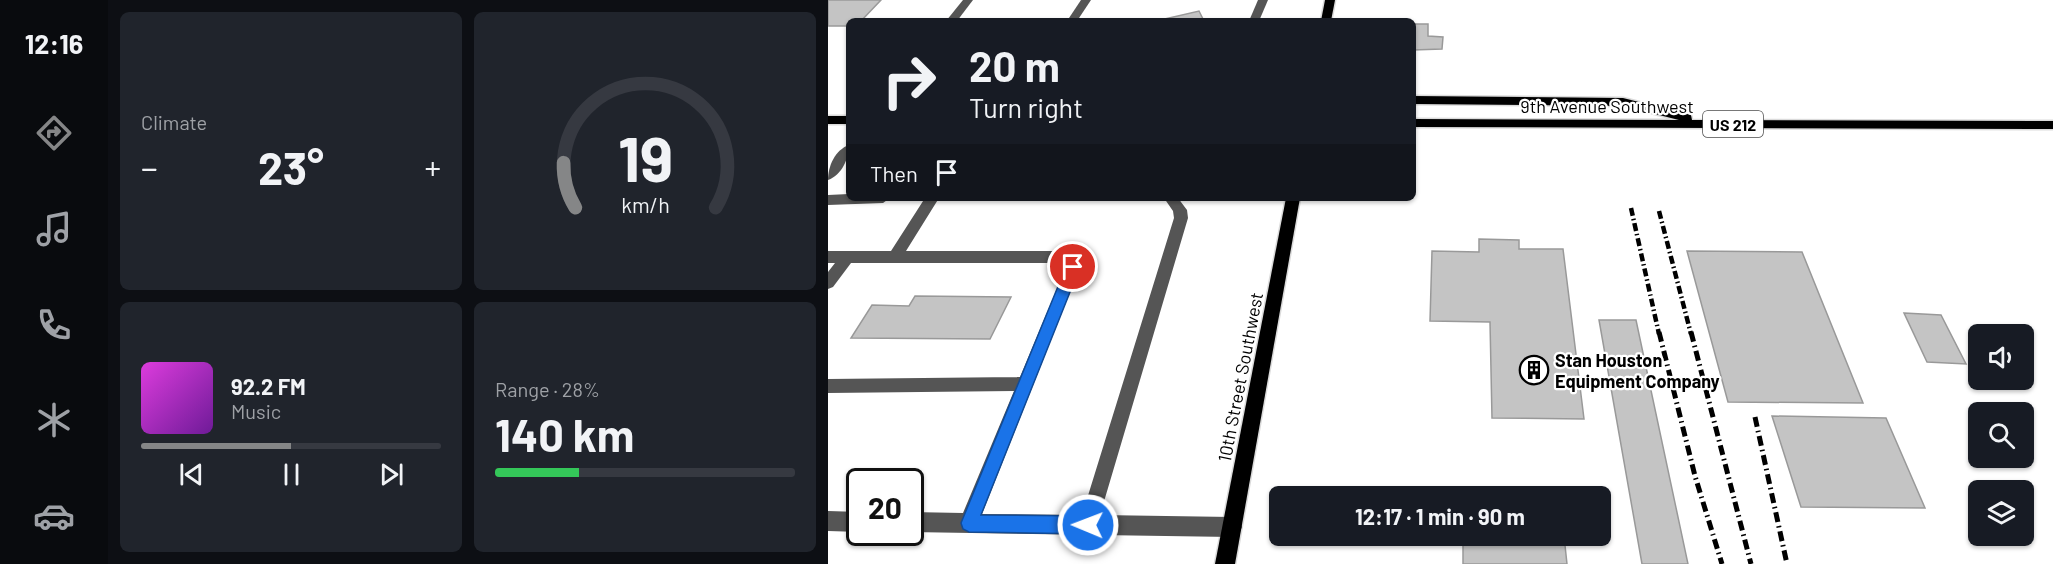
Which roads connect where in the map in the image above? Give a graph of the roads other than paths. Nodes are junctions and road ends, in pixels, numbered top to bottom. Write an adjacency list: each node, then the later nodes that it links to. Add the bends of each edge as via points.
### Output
1 (968, 0): 5 (lane)
2 (1086, 0): 6 (lane)
3 (1263, 0): 7 (lane)
4 (1330, 0): 8 (main road)
5 (953, 18)
6 (1074, 18)
7 (1255, 18)
8 (1327, 18)
9 (1416, 100): 13 (main road, via 1623,102)
10 (828, 120): 11 (main road)
11 (846, 120)
12 (1416, 123): 13 (main road, 9th Avenue Southwest / US 212)
13 (1710, 124): 14 (main road, 9th Avenue Southwest / US 212)
14 (2053, 125)
15 (846, 153): 16 (lane)
16 (828, 175)
17 (846, 199): 18 (lane)
18 (828, 200)
19 (930, 201): 24 (lane)
20 (1173, 201): 32 (lane, via 1181,218)
21 (1292, 201): 33 (main road, 10th Street Southwest)
22 (828, 257): 23 (lane)
23 (847, 257): 24 (lane); 25 (lane)
24 (895, 257): 26 (lane, via 1068,258 1073,267 1071,276)
25 (828, 283)
26 (1027, 384): 27 (lane); 31 (lane)
27 (828, 386)
28 (828, 521): 29 (lane)
29 (846, 522)
30 (924, 522): 31 (lane)
31 (969, 523): 32 (lane)
32 (1088, 525): 33 (lane)
33 (1232, 527): 34 (main road, 10th Street Southwest)
34 (1225, 564)

